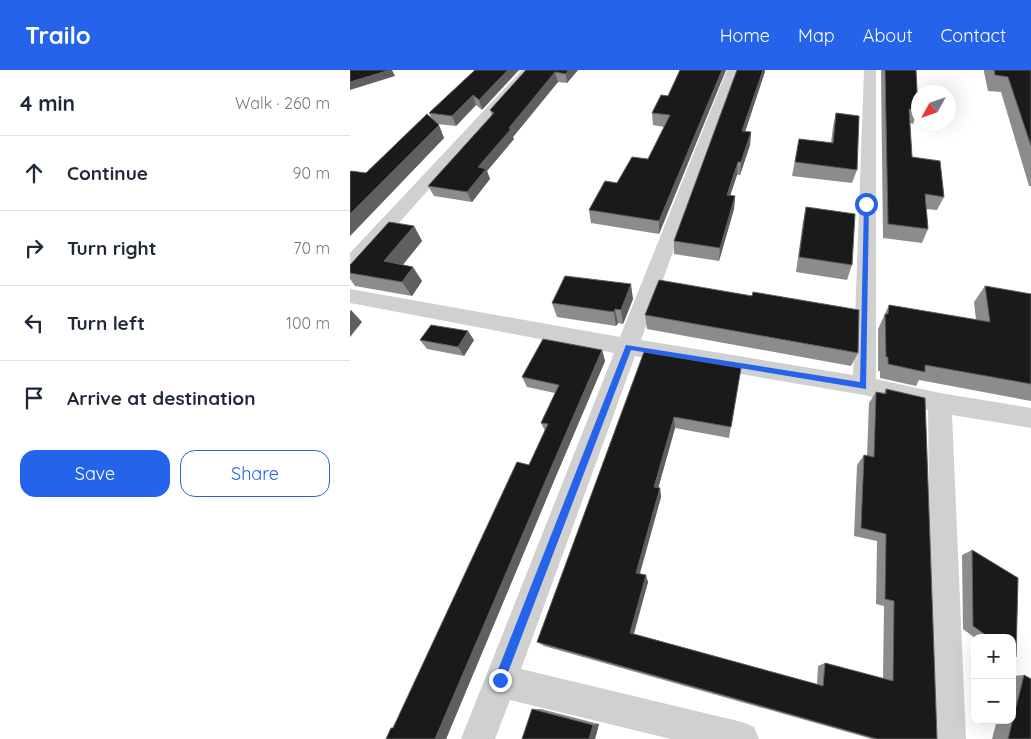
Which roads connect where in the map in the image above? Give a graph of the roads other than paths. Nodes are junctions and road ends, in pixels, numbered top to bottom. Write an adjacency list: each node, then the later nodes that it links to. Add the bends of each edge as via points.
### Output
1 (529, 70): 4 (street)
2 (733, 70): 6 (street)
3 (870, 70): 7 (street)
4 (350, 265)
5 (350, 296): 6 (street)
6 (629, 347): 7 (street); 10 (street)
7 (864, 386): 8 (street)
8 (940, 403): 9 (street); 13 (street)
9 (1031, 418)
10 (500, 680): 11 (street); 12 (street)
11 (478, 739)
12 (742, 739)
13 (949, 739)

